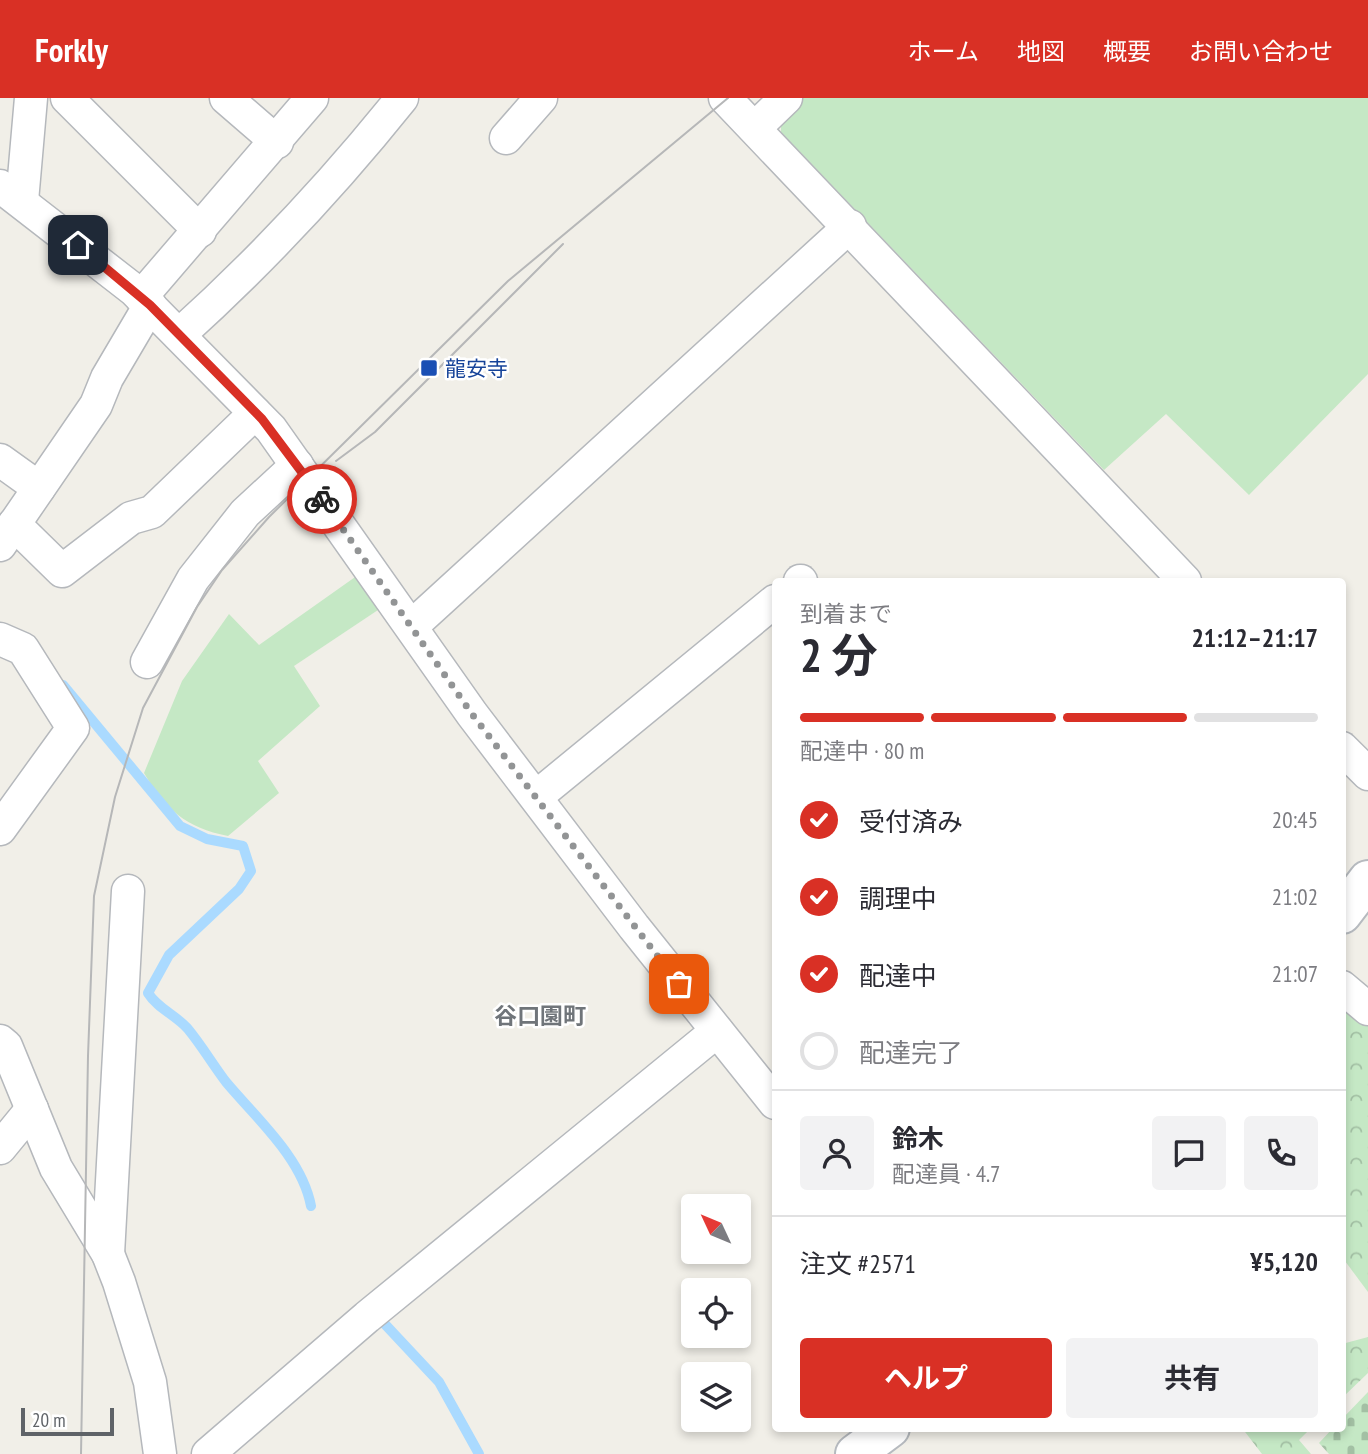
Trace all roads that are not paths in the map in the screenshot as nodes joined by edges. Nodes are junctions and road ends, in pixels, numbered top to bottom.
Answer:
1 (66, 98) edge
2 (226, 98) edge
3 (312, 98) edge
4 (402, 98) edge
5 (541, 98) edge
6 (726, 98) edge
7 (786, 98) edge
8 (30, 99) edge
9 (756, 127) junction
10 (506, 138) dead end
11 (277, 142) junction
12 (11, 193) edge
13 (850, 226) junction
14 (200, 231) junction
15 (146, 301) junction
16 (179, 335) junction
17 (255, 412) junction
18 (0, 460) edge
19 (297, 465) junction
20 (39, 488) junction
21 (7, 534) edge
22 (1182, 578) edge
23 (772, 603) edge
24 (412, 626) junction
25 (0, 639) edge
26 (147, 662) dead end
27 (1346, 752) edge
28 (1368, 774) edge
29 (536, 797) junction
30 (0, 829) edge
31 (1368, 880) edge
32 (128, 891) dead end
33 (1346, 909) edge
34 (1346, 990) edge
35 (1368, 1009) edge
36 (718, 1031) junction
37 (0, 1041) edge
38 (772, 1099) edge
39 (32, 1109) junction
40 (0, 1148) edge
41 (108, 1254) junction
42 (885, 1432) edge
43 (160, 1454) edge
44 (208, 1454) edge
45 (855, 1454) edge

1 - 14 street
2 - 11 street
3 - 11 street
4 - 16 street
5 - 10 street
6 - 9 street
7 - 9 street
8 - 12 street
9 - 13 street
11 - 14 street
12 - 15 street
13 - 22 street
13 - 24 street
14 - 15 street
15 - 16 street
15 - 20 street
16 - 17 street
17 - 19 street
17 - 21 street
18 - 20 street
19 - 24 street
19 - 26 street
20 - 21 street
23 - 29 street
24 - 29 street
25 - 30 street
27 - 28 street
29 - 36 street
31 - 33 main road
32 - 41 street
34 - 35 street
36 - 38 street
36 - 44 street
37 - 39 street
39 - 40 street
39 - 41 street
41 - 43 street
42 - 45 main road

